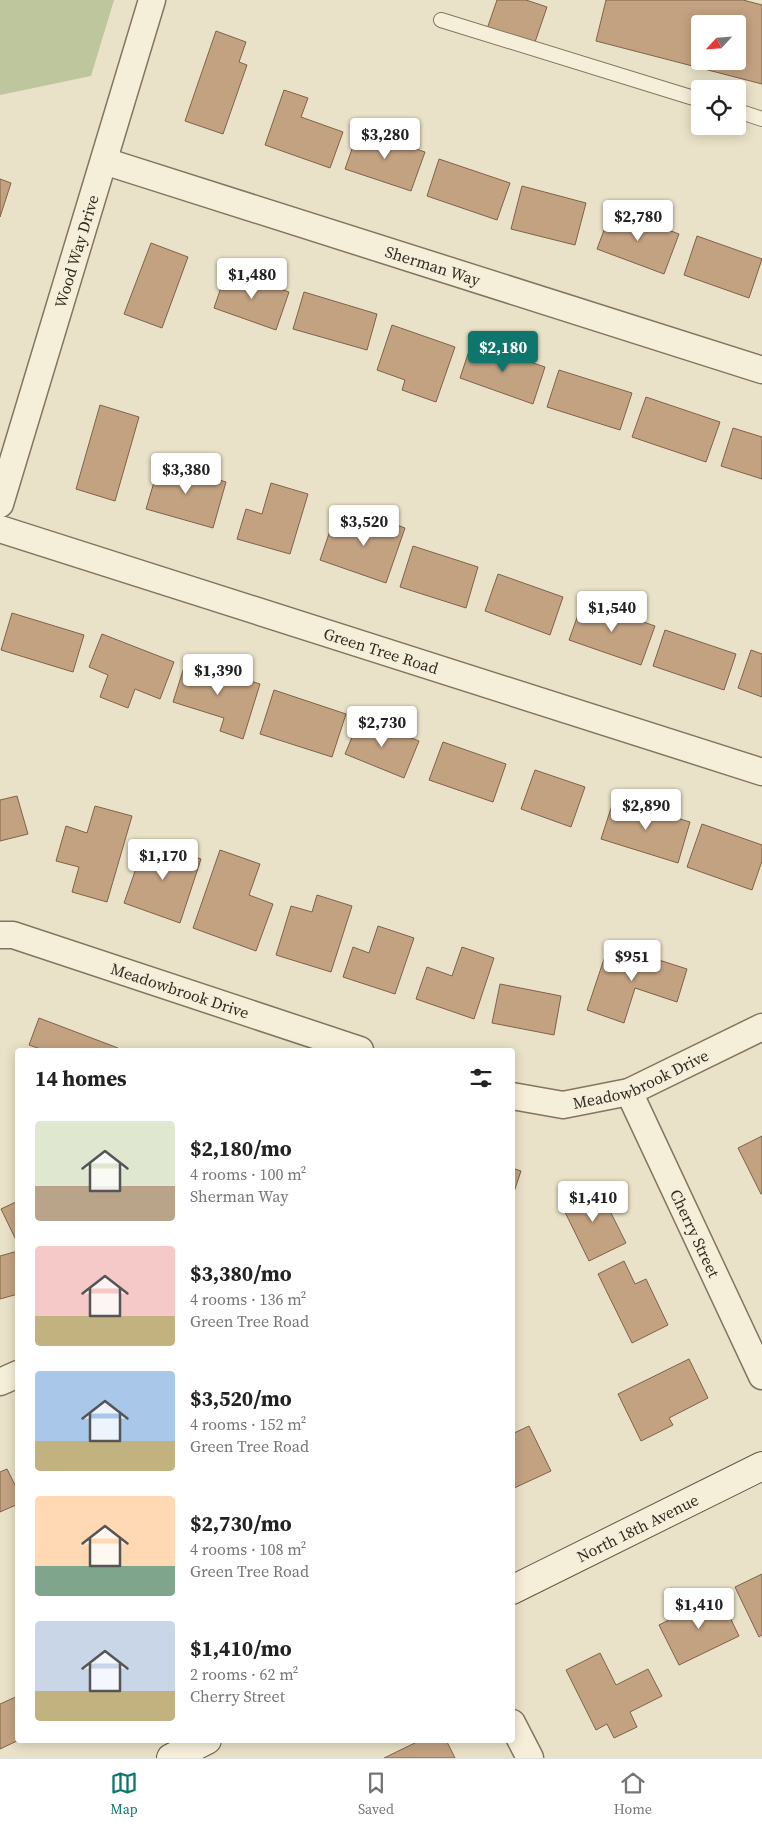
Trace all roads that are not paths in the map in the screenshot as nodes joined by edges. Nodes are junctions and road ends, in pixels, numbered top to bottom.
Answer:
1 (152, 0) edge
2 (441, 20) dead end
3 (691, 97) edge
4 (746, 114) edge
5 (762, 119) edge
6 (104, 161) junction
7 (762, 370) edge
8 (0, 504) edge
9 (0, 529) edge
10 (762, 772) edge
11 (0, 935) edge
12 (762, 1026) edge
13 (354, 1048) edge
14 (629, 1092) junction
15 (515, 1096) edge
16 (15, 1375) edge
17 (762, 1376) edge
18 (0, 1382) edge
19 (762, 1466) edge
20 (515, 1589) edge
21 (515, 1729) edge
22 (201, 1743) edge
23 (170, 1758) edge
24 (530, 1758) edge

1 - 6 street, Wood Way Drive
2 - 3 lane
4 - 5 lane
6 - 7 street, Sherman Way
6 - 8 street, Wood Way Drive
9 - 10 street, Green Tree Road
11 - 13 street, Meadowbrook Drive
12 - 14 street, Meadowbrook Drive
14 - 15 street, Meadowbrook Drive
14 - 17 street, Cherry Street
16 - 18 street
19 - 20 street, North 18th Avenue
21 - 24 street
22 - 23 street

